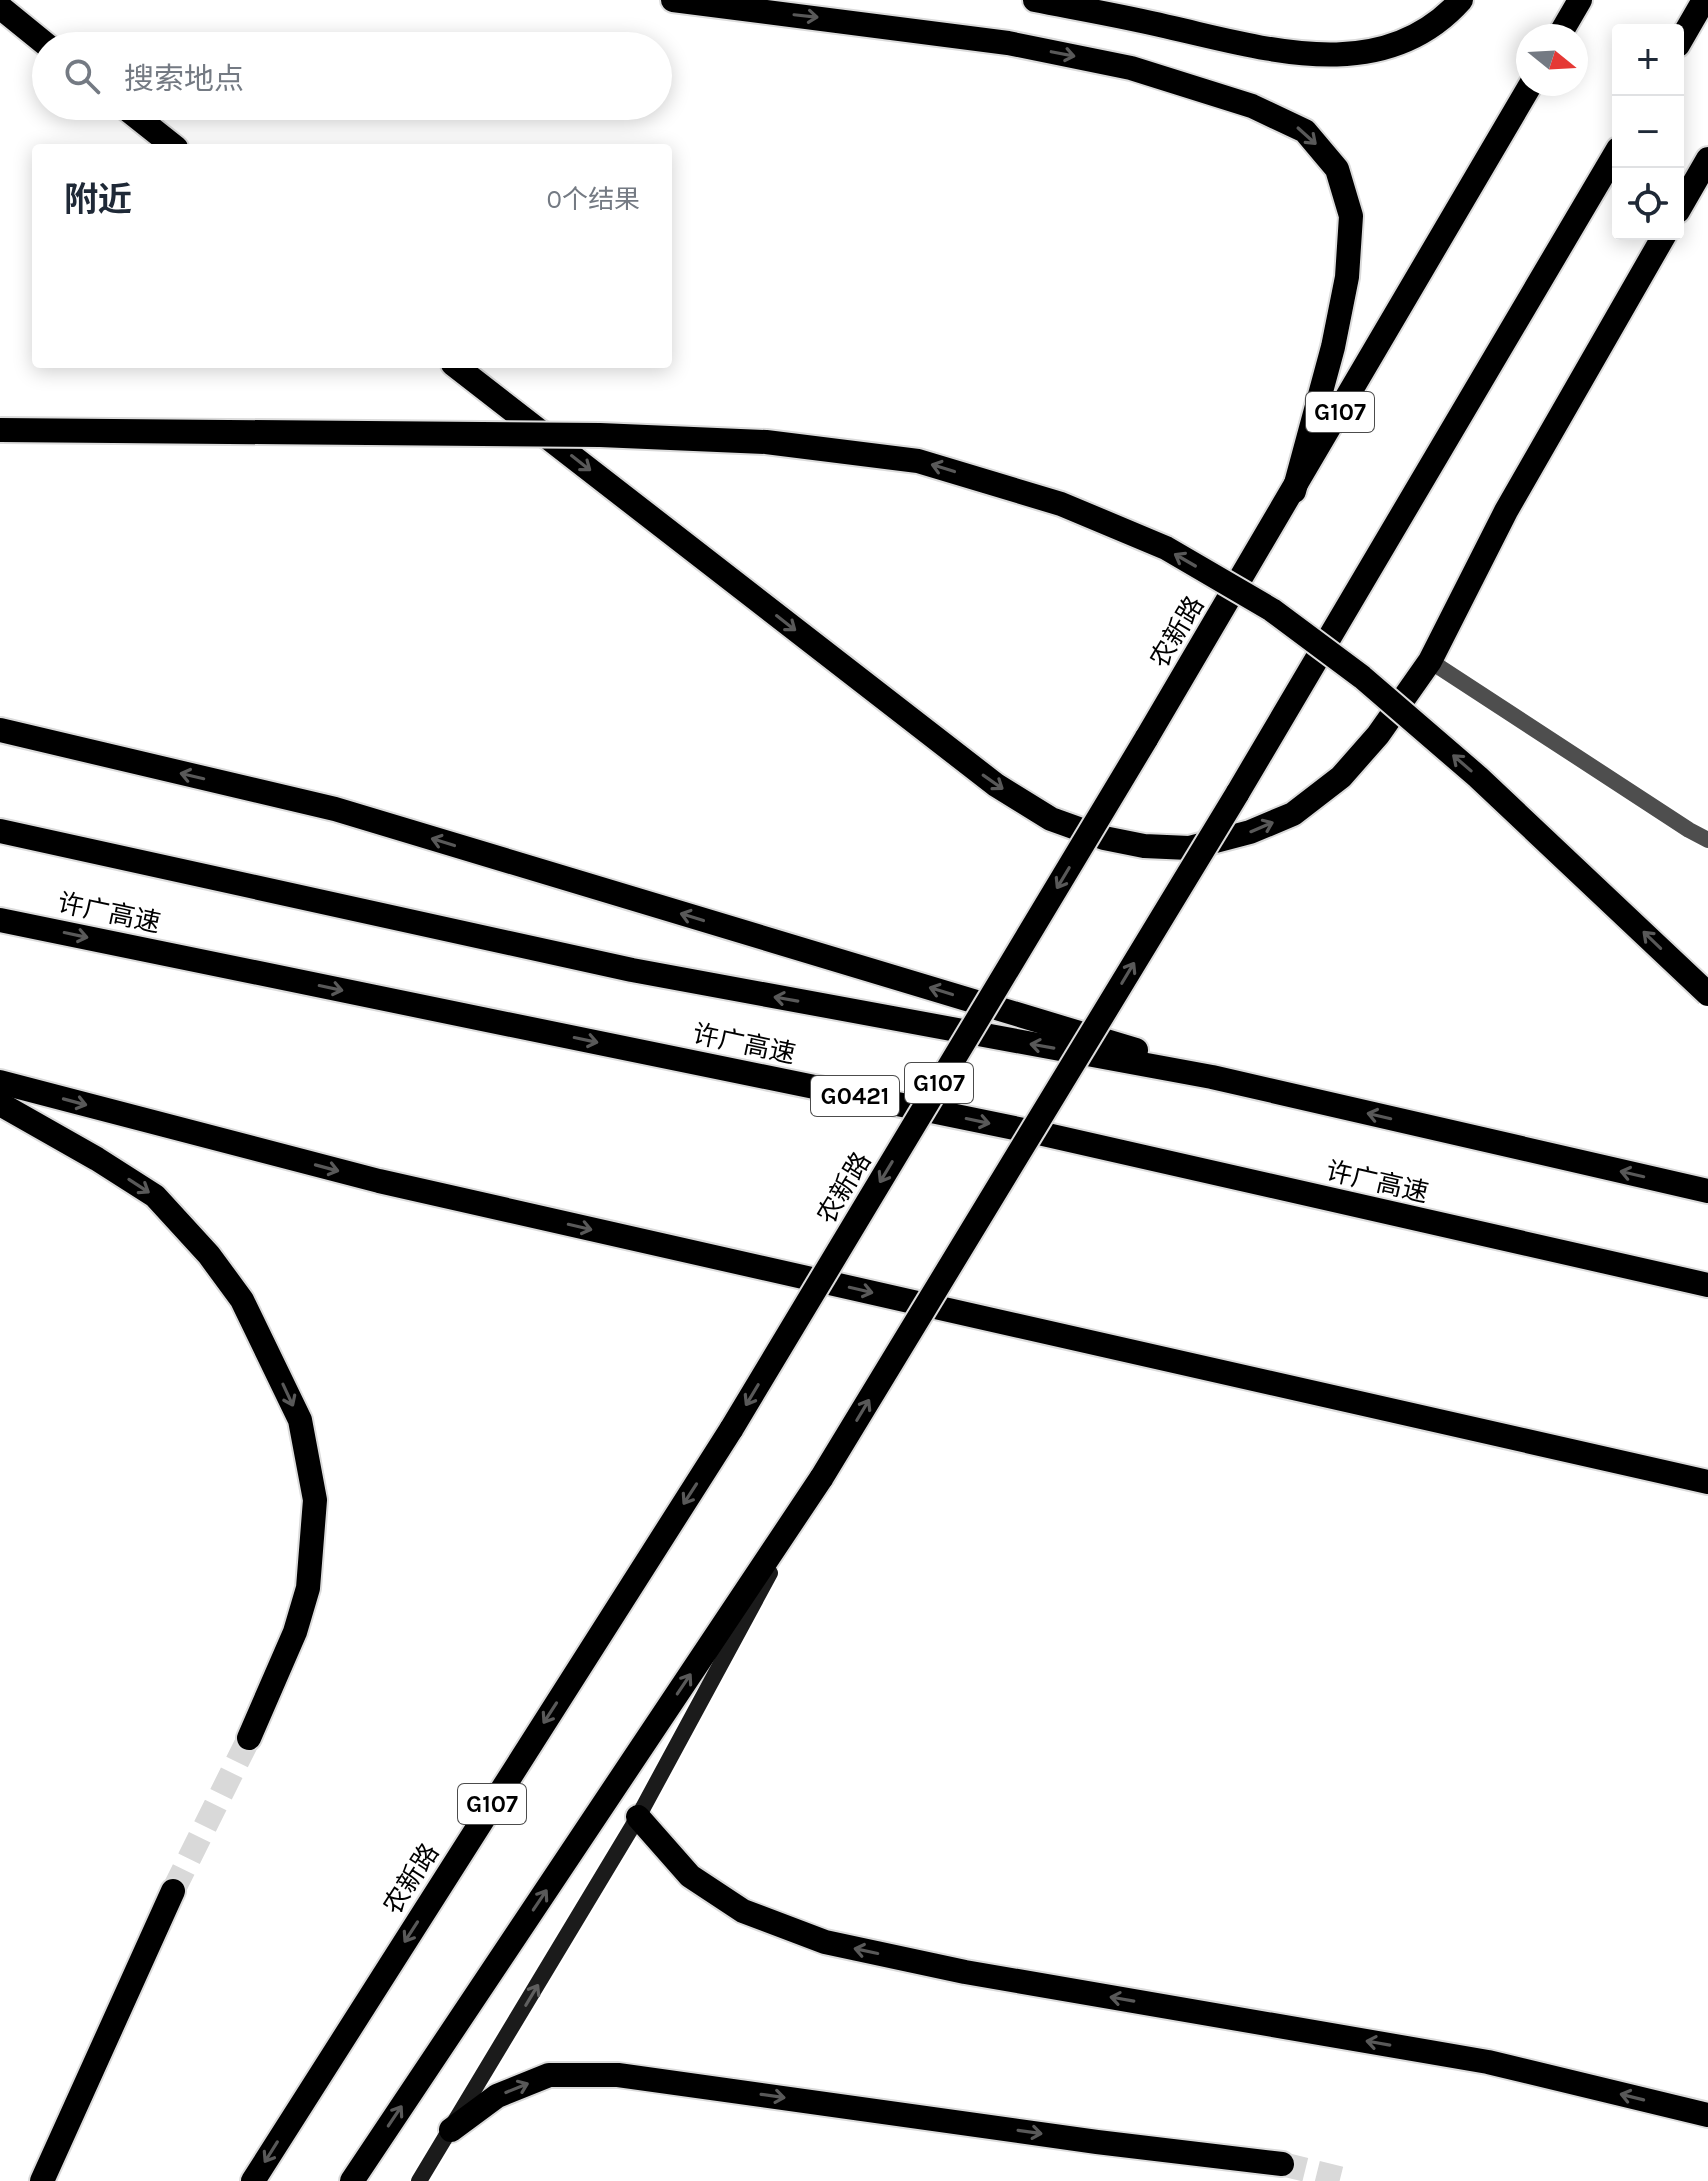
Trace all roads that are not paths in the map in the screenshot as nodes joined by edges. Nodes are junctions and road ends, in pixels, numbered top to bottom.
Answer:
1 (673, 0) edge
2 (1035, 0) edge
3 (1461, 0) edge
4 (1580, 0) edge
5 (1704, 0) edge
6 (0, 7) edge
7 (1566, 24) edge
8 (32, 33) edge
9 (1684, 35) edge
10 (1524, 96) edge
11 (141, 120) edge
12 (171, 144) edge
13 (1612, 159) edge
14 (1708, 159) edge
15 (1684, 201) edge
16 (1662, 240) edge
17 (458, 368) edge
18 (0, 430) edge
19 (1294, 491) junction
20 (1430, 661) junction
21 (0, 730) edge
22 (0, 831) edge
23 (1708, 840) edge
24 (0, 920) edge
25 (1708, 994) edge
26 (0, 1082) edge
27 (1284, 1094) junction
28 (0, 1104) edge
29 (1708, 1191) edge
30 (1708, 1285) edge
31 (822, 1477) junction
32 (1708, 1482) edge
33 (249, 1738) tunnel mouth
34 (638, 1817) junction
35 (173, 1891) tunnel mouth
36 (1708, 2115) edge
37 (451, 2130) junction
38 (1282, 2164) tunnel mouth
39 (42, 2181) edge
40 (253, 2181) edge
41 (352, 2181) edge
42 (419, 2181) edge

1 -> 19 highway
2 - 3 highway
4 - 7 highway
5 - 9 highway
6 - 8 highway
10 - 19 highway, 农新路 / G107
11 - 12 highway
31 -> 13 highway, bridge
14 - 15 highway
16 - 20 highway
17 -> 20 highway
25 -> 18 highway, bridge
19 -> 40 highway, 农新路 / G107, bridge
20 - 23 street
27 -> 21 highway
27 -> 22 highway, 许广高速
24 -> 30 highway, 许广高速 / G0421
26 -> 32 highway
29 -> 27 highway, 许广高速
28 -> 33 highway
31 - 34 street
41 -> 31 highway
36 -> 34 highway
37 -> 34 street
35 - 39 highway
37 -> 38 highway
37 - 42 street

